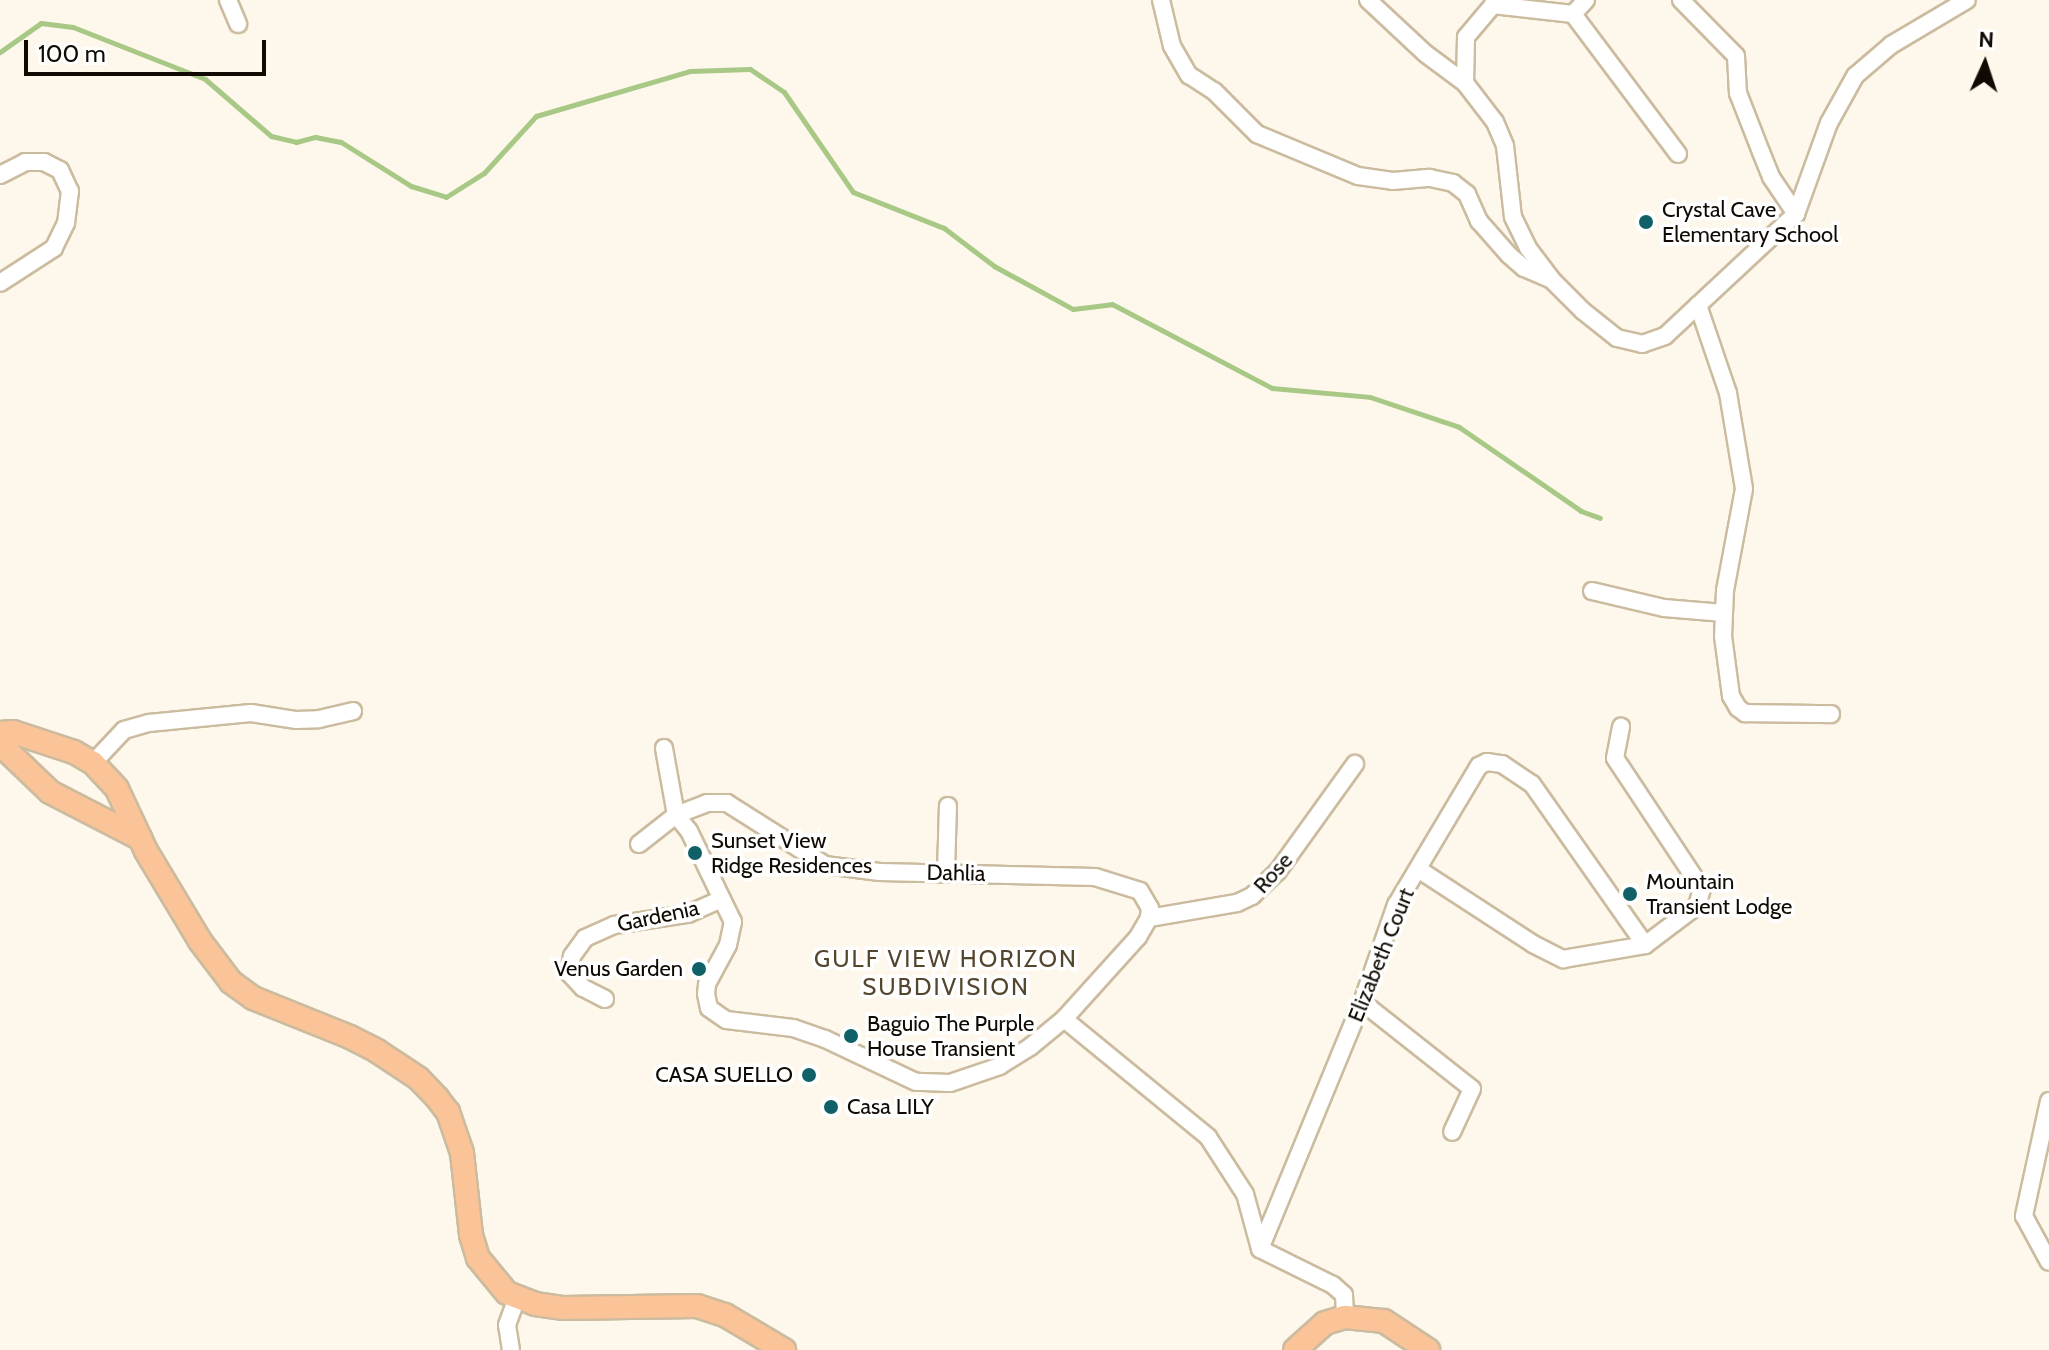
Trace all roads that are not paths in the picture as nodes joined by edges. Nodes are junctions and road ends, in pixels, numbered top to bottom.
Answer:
1 (1161, 0) edge
2 (1368, 0) edge
3 (1586, 0) edge
4 (1681, 0) edge
5 (1967, 0) edge
6 (234, 2) edge
7 (1573, 14) junction
8 (238, 24) dead end
9 (1465, 83) junction
10 (1678, 154) dead end
11 (0, 175) edge
12 (1796, 214) junction
13 (1551, 279) junction
14 (0, 283) edge
15 (1698, 305) junction
16 (1592, 591) dead end
17 (1724, 613) junction
18 (353, 711) dead end
19 (1831, 714) dead end
20 (1621, 727) dead end
21 (0, 733) edge
22 (0, 744) edge
23 (664, 748) dead end
24 (93, 763) junction
25 (1355, 764) dead end
26 (948, 806) dead end
27 (676, 815) junction
28 (141, 839) junction
29 (639, 844) dead end
30 (1418, 869) junction
31 (946, 872) junction
32 (722, 899) junction
33 (1149, 918) junction
34 (1645, 945) junction
35 (605, 999) dead end
36 (1362, 1002) junction
37 (1064, 1019) junction
38 (2049, 1101) edge
39 (1452, 1132) dead end
40 (2045, 1144) edge
41 (1260, 1249) junction
42 (2049, 1262) edge
43 (517, 1298) junction
44 (1345, 1317) junction
45 (511, 1350) edge
46 (784, 1350) edge
47 (1295, 1350) edge
48 (1428, 1350) edge

1 - 13 street
2 - 9 street
3 - 7 street
4 - 12 street
5 - 12 street
6 - 8 street
7 - 9 street
7 - 10 street
9 - 13 street
11 - 14 street
12 - 15 street
13 - 15 street
15 - 17 street
16 - 17 street
17 - 19 street
18 - 24 street
20 - 34 street
21 - 24 main road
22 - 28 main road
23 - 27 street
24 - 28 main road
25 - 33 street, Rose
26 - 31 street
27 - 29 street, Dahlia
27 - 31 street, Dahlia
27 - 32 street
28 - 43 main road
30 - 34 street, Elizabeth Court
30 - 34 street
30 - 36 street, Elizabeth Court
31 - 33 street, Dahlia
32 - 35 street, Gardenia
32 - 37 street
33 - 37 street
36 - 39 street
36 - 41 street, Elizabeth Court
37 - 41 street
38 - 40 street
40 - 42 street
41 - 44 street
43 - 45 street
43 - 46 main road
44 - 47 main road
44 - 48 main road

